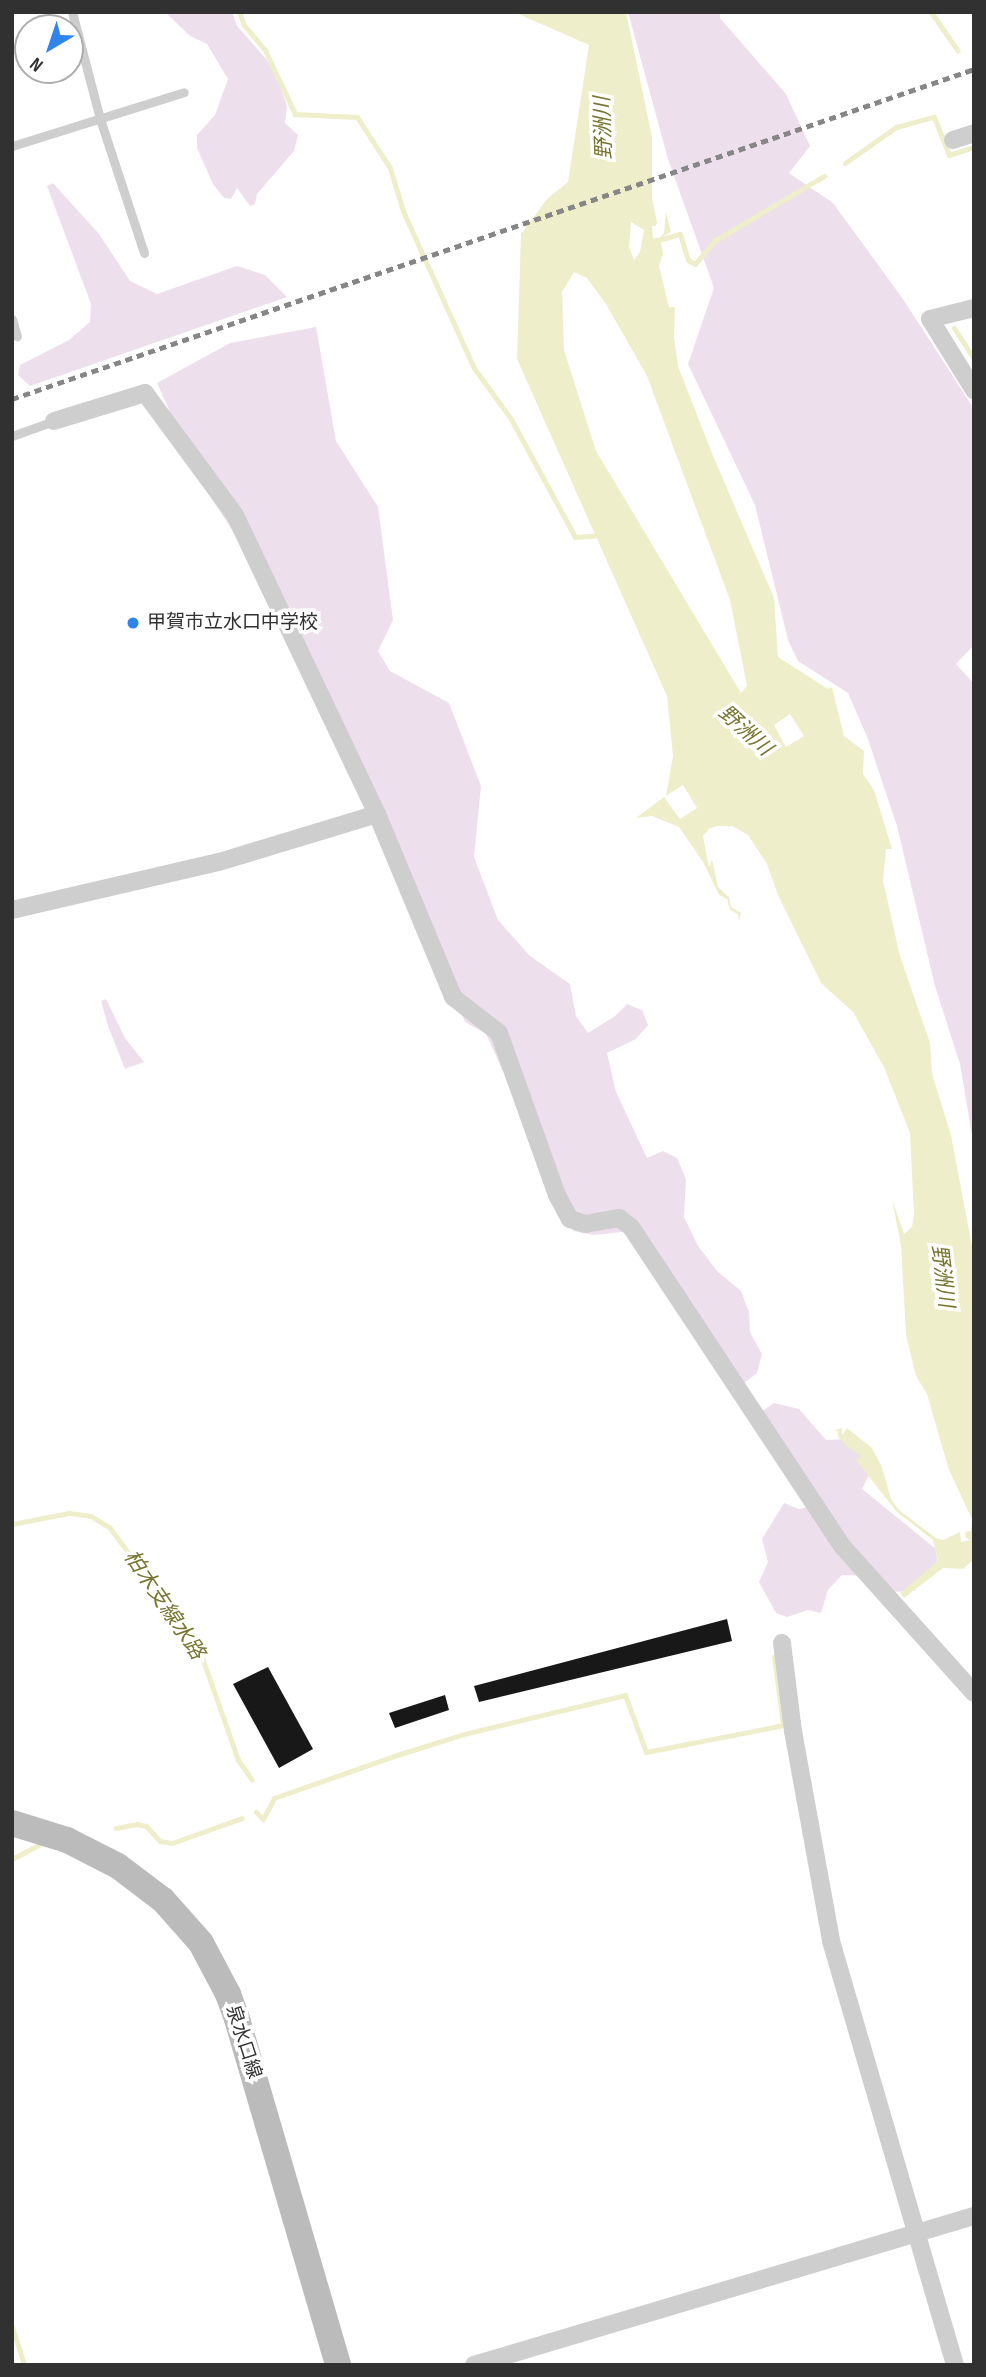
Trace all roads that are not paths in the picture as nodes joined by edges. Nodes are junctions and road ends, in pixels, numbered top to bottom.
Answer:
1 (72, 12) edge
2 (184, 92) dead end
3 (100, 119) junction
4 (974, 133) edge
5 (953, 140) dead end
6 (12, 146) edge
7 (144, 253) dead end
8 (974, 308) edge
9 (12, 319) edge
10 (17, 336) dead end
11 (974, 390) edge
12 (54, 421) joint
13 (12, 436) edge
14 (377, 814) junction
15 (12, 910) edge
16 (782, 1643) dead end
17 (974, 1693) edge
18 (12, 1823) edge
19 (974, 2216) edge
20 (918, 2234) junction
21 (338, 2365) edge
22 (474, 2365) edge
23 (956, 2365) edge

1 - 3 lane
2 - 3 lane
3 - 6 lane
3 - 7 lane
4 - 5 street
8 - 11 street
9 - 10 lane
12 - 13 lane
12 - 14 street
14 - 15 street
14 - 17 street
16 - 20 street
18 - 21 main road, 泉水口線
19 - 20 street
20 - 22 street
20 - 23 street

